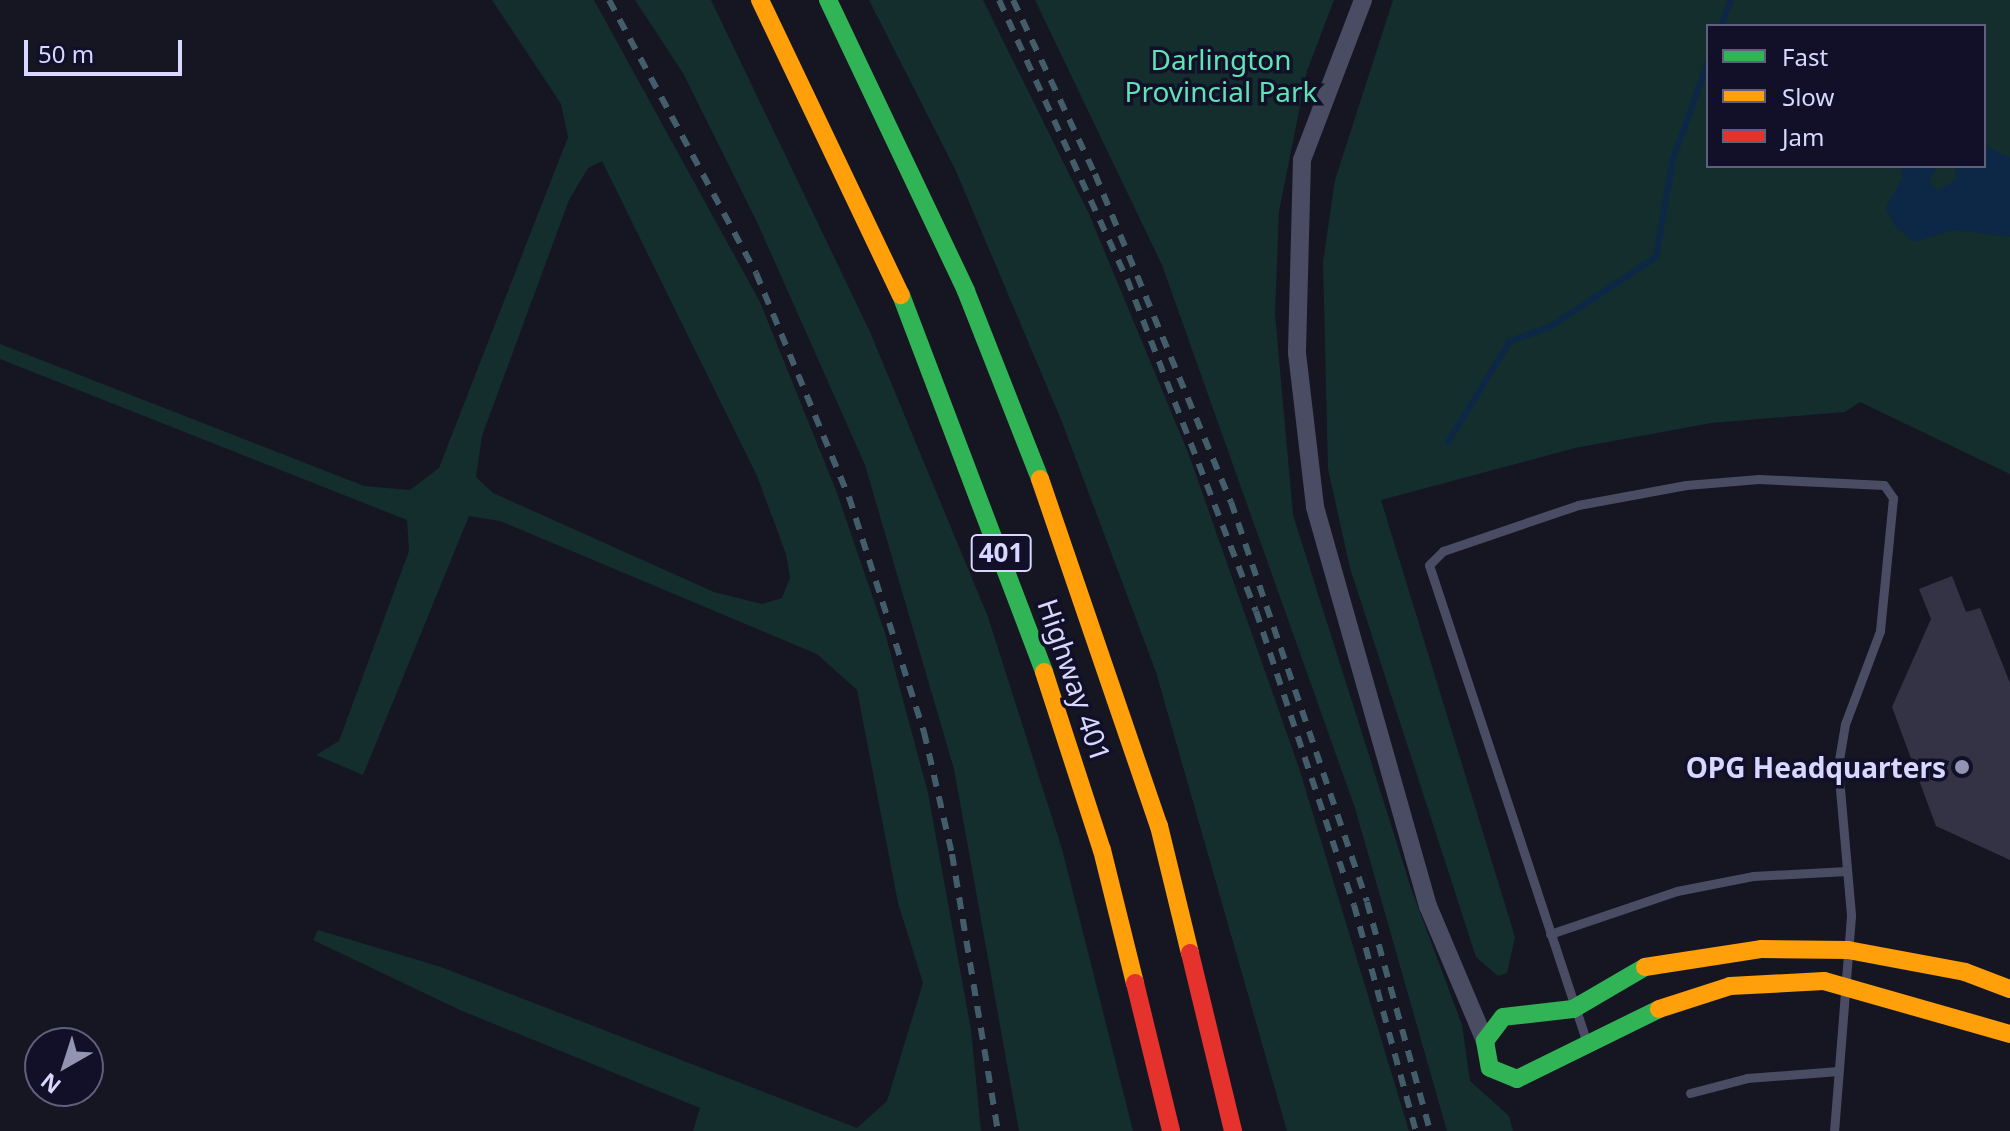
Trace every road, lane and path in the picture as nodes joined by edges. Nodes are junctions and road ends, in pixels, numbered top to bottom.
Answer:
1 (760, 0) edge
2 (828, 0) edge
3 (1363, 0) edge
4 (1847, 871) junction
5 (1550, 934) junction
6 (1848, 950) junction
7 (1846, 986) junction
8 (2010, 989) edge
9 (1573, 1009) junction
10 (2010, 1034) edge
11 (1485, 1041) junction
12 (1587, 1043) junction
13 (1839, 1071) junction
14 (1690, 1093) dead end
15 (1171, 1131) edge
16 (1233, 1131) edge
17 (1834, 1131) edge

1 - 15 main road, Highway 401 / 401
2 - 16 main road, Highway 401 / 401
3 - 11 street
4 - 5 lane
4 - 5 lane
4 - 6 lane
5 - 9 lane
6 - 7 lane
6 - 8 main road
6 - 9 main road
7 - 10 main road
7 - 12 main road
7 - 13 lane
9 - 11 main road
9 - 12 lane
11 - 12 main road
13 - 14 lane
13 - 17 lane

